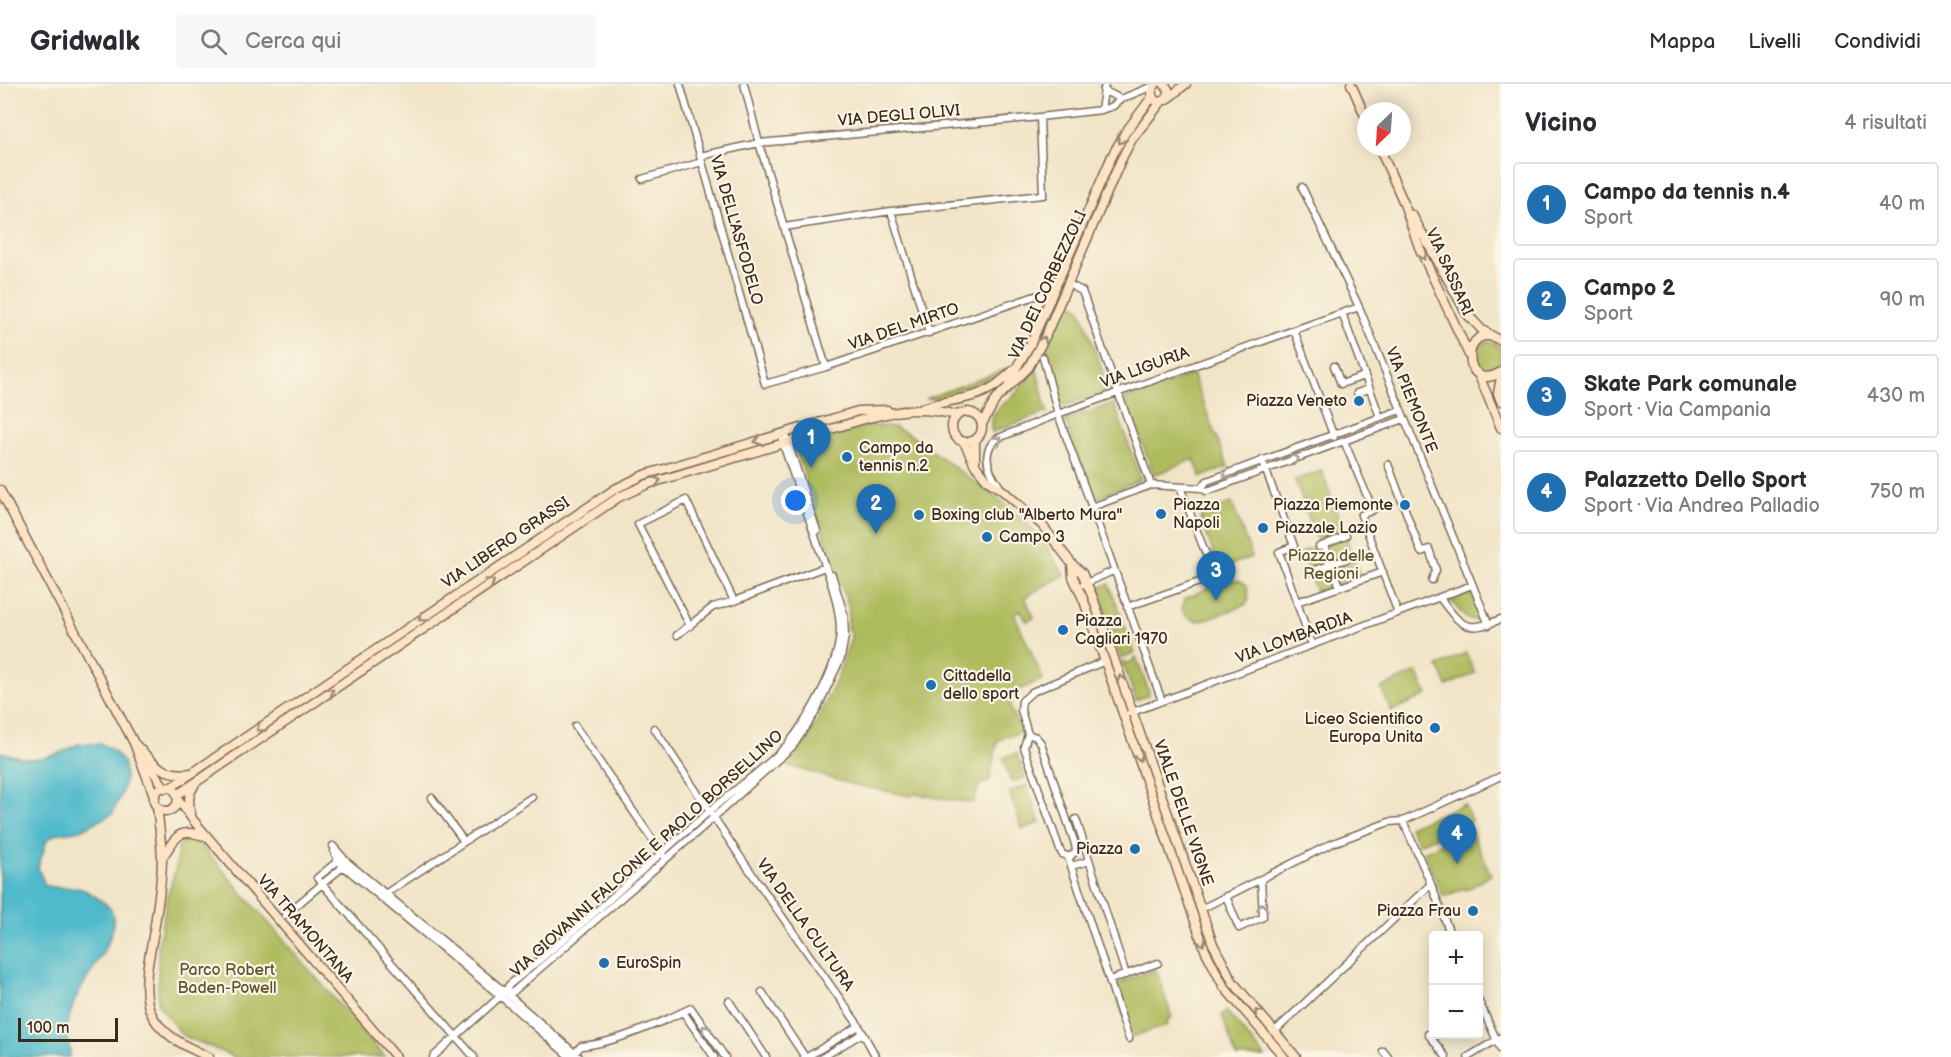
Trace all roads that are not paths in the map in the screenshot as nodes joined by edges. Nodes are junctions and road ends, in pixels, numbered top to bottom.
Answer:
1 (680, 84) edge
2 (744, 84) edge
3 (1164, 84) edge
4 (1186, 84) edge
5 (1351, 84) edge
6 (1104, 87) edge
7 (1153, 90) edge
8 (1121, 99) junction
9 (1165, 99) junction
10 (1359, 102) edge
11 (1101, 110) junction
12 (1040, 117) junction
13 (759, 143) junction
14 (1383, 156) edge
15 (701, 159) junction
16 (642, 179) dead end
17 (1302, 187) dead end
18 (1103, 190) junction
19 (1403, 201) junction
20 (891, 211) junction
21 (784, 227) junction
22 (1068, 284) junction
23 (1051, 300) junction
24 (1359, 307) junction
25 (1342, 313) junction
26 (1294, 330) junction
27 (929, 333) junction
28 (1498, 339) edge
29 (1469, 355) junction
30 (1043, 357) dead end
31 (1334, 366) dead end
32 (826, 367) junction
33 (1015, 370) junction
34 (1501, 372) edge
35 (1478, 373) junction
36 (1364, 376) junction
37 (1501, 377) edge
38 (765, 384) joint
39 (1009, 386) junction
40 (1369, 389) junction
41 (1119, 392) junction
42 (1358, 393) dead end
43 (996, 399) junction
44 (1501, 401) edge
45 (922, 408) junction
46 (1400, 410) junction
47 (940, 411) junction
48 (973, 413) junction
49 (1058, 414) junction
50 (957, 415) junction
51 (1380, 417) junction
52 (1404, 419) junction
53 (952, 424) junction
54 (982, 424) junction
55 (1501, 428) edge
56 (1333, 435) junction
57 (784, 438) junction
58 (975, 440) junction
59 (1344, 441) junction
60 (964, 442) junction
61 (1336, 443) junction
62 (1262, 460) junction
63 (1388, 464) dead end
64 (975, 465) junction
65 (1265, 470) junction
66 (1151, 485) junction
67 (1180, 487) junction
68 (1201, 488) junction
69 (0, 490) edge
70 (1002, 490) junction
71 (1092, 507) junction
72 (1346, 536) dead end
73 (817, 538) junction
74 (1353, 556) dead end
75 (1331, 565) junction
76 (825, 567) junction
77 (1113, 571) junction
78 (1308, 572) dead end
79 (1383, 572) junction
80 (1432, 580) dead end
81 (1082, 584) junction
82 (1472, 585) junction
83 (1340, 587) junction
84 (836, 597) junction
85 (1440, 598) junction
86 (734, 601) junction
87 (1297, 602) junction
88 (1127, 607) junction
89 (1398, 613) junction
90 (1501, 619) edge
91 (1489, 625) junction
92 (690, 626) junction
93 (676, 635) dead end
94 (1312, 645) junction
95 (1105, 662) junction
96 (1162, 701) junction
97 (1128, 713) junction
98 (811, 714) junction
99 (576, 726) dead end
100 (654, 728) dead end
101 (1028, 734) junction
102 (134, 743) junction
103 (194, 773) junction
104 (1501, 777) edge
105 (197, 782) junction
106 (173, 793) junction
107 (532, 796) dead end
108 (432, 798) dead end
109 (156, 802) junction
110 (171, 810) junction
111 (710, 810) junction
112 (714, 817) junction
113 (1076, 819) dead end
114 (193, 820) junction
115 (1403, 821) junction
116 (160, 830) junction
117 (207, 837) junction
118 (463, 840) junction
119 (664, 856) junction
120 (1068, 857) junction
121 (162, 859) junction
122 (1089, 861) junction
123 (1071, 866) junction
124 (1261, 879) junction
125 (320, 881) junction
126 (1431, 884) junction
127 (382, 895) junction
128 (1226, 896) junction
129 (1201, 909) junction
130 (285, 915) dead end
131 (1449, 931) edge
132 (1158, 963) dead end
133 (1126, 975) junction
134 (1110, 980) junction
135 (762, 992) dead end
136 (503, 994) junction
137 (729, 1001) dead end
138 (1483, 1007) edge
139 (683, 1012) junction
140 (861, 1030) junction
141 (1274, 1032) junction
142 (1428, 1034) dead end
143 (456, 1036) junction
144 (1498, 1038) edge
145 (1129, 1039) dead end
146 (1501, 1050) edge
147 (574, 1056) edge
148 (209, 1057) edge
149 (396, 1057) edge
150 (433, 1057) edge
151 (474, 1057) edge
152 (714, 1057) edge
153 (725, 1057) edge
154 (766, 1057) edge
155 (806, 1057) edge
156 (823, 1057) edge
157 (876, 1057) edge
158 (1284, 1057) edge
159 (1296, 1057) edge
160 (1446, 1057) edge
161 (1468, 1057) edge

1 - 15 street, VIA DELL'ASFODELO
2 - 13 street
3 - 9 main road
4 - 9 main road
5 - 10 main road
6 - 8 street
6 - 11 street
7 - 8 street
7 - 9 main road
7 -> 18 main road
8 - 11 street
9 - 18 main road
11 - 12 street, VIA DEGLI OLIVI
12 - 13 street, VIA DEGLI OLIVI
12 - 20 street
13 - 15 street, VIA DEGLI OLIVI
13 - 21 street
14 - 19 main road, VIA SASSARI
15 - 16 street, VIA DEGLI OLIVI
15 - 38 street, VIA DELL'ASFODELO
17 - 24 street, VIA PIEMONTE
18 - 22 main road, VIA DEI CORBEZZOLI
18 - 23 main road, VIA DEI CORBEZZOLI
19 - 28 main road, VIA SASSARI
19 -> 29 main road, VIA SASSARI
20 - 21 street
20 - 27 street
21 - 32 street
39 -> 22 main road, VIA DEI CORBEZZOLI
22 - 41 street
23 - 27 street, VIA DEL MIRTO
23 - 33 main road, VIA DEI CORBEZZOLI
24 - 25 street, VIA LIGURIA
24 - 46 street, VIA PIEMONTE
25 - 26 street, VIA LIGURIA
25 - 36 street
26 - 41 street, VIA LIGURIA
26 - 56 street
27 - 32 street, VIA DEL MIRTO
28 - 29 main road
29 - 35 main road, VIA SASSARI
30 - 49 street
31 - 36 street
32 - 38 street, VIA DEL MIRTO
33 - 39 main road, VIA DEI CORBEZZOLI
33 - 45 main road
34 - 35 main road
35 - 55 main road
36 - 40 street
37 - 44 main road
39 - 43 main road, VIA DEI CORBEZZOLI
40 - 42 street
40 - 51 street
41 - 49 street, VIA LIGURIA
41 - 66 street
43 - 48 main road, VIA DEI CORBEZZOLI
43 - 54 main road, VIA DEI CORBEZZOLI
45 - 47 main road
45 - 57 main road, VIA LIBERO GRASSI
46 - 51 street
46 - 52 street, VIA PIEMONTE
47 - 50 main road
47 - 53 main road
48 - 50 main road
48 - 54 main road
70 -> 49 street, VIA LIGURIA
49 - 71 street
50 - 53 main road
51 - 56 street
52 - 59 street
52 - 82 street, VIA PIEMONTE
53 - 60 main road
54 - 58 main road
56 - 61 street
56 - 62 street
57 - 73 street, VIA GIOVANNI FALCONE E PAOLO BORSELLINO
57 -> 103 main road, VIA LIBERO GRASSI
105 -> 57 main road, VIA LIBERO GRASSI
58 - 60 main road
58 - 64 main road
59 - 61 street
59 - 79 street
60 - 64 main road, VIALE DELLE VIGNE
65 -> 61 street
62 - 65 street
62 -> 68 street
63 - 80 street
64 - 70 main road, VIALE DELLE VIGNE
65 - 68 street
65 - 87 street
66 - 67 street
66 - 71 street
67 - 68 street
67 - 88 street
69 - 102 main road
70 - 81 main road, VIALE DELLE VIGNE
71 - 77 street
72 - 75 street
73 - 76 street, VIA GIOVANNI FALCONE E PAOLO BORSELLINO
73 - 84 street, VIA GIOVANNI FALCONE E PAOLO BORSELLINO
74 - 75 street
75 - 78 street
75 - 83 street
76 - 84 street, VIA GIOVANNI FALCONE E PAOLO BORSELLINO
76 - 86 street
77 - 81 street
77 - 88 street
79 - 83 street
79 - 89 street
81 - 95 main road, VIALE DELLE VIGNE
97 -> 81 main road, VIALE DELLE VIGNE
82 - 85 street, VIA LOMBARDIA
82 - 91 street, VIA PIEMONTE
83 - 87 street
84 - 98 street, VIA GIOVANNI FALCONE E PAOLO BORSELLINO
85 - 89 street, VIA LOMBARDIA
85 - 91 street
86 - 92 street
86 - 92 street
87 - 94 street
88 - 96 street
89 - 94 street, VIA LOMBARDIA
90 - 91 street
92 - 93 street
94 - 96 street, VIA LOMBARDIA
95 - 97 main road, VIALE DELLE VIGNE
95 - 101 street
96 - 97 street, VIA LOMBARDIA
97 - 129 main road, VIALE DELLE VIGNE
97 -> 158 main road, VIALE DELLE VIGNE
98 - 111 street, VIA GIOVANNI FALCONE E PAOLO BORSELLINO
98 - 112 street, VIA GIOVANNI FALCONE E PAOLO BORSELLINO
99 - 119 street
100 - 111 street, VIA DELLA CULTURA
101 - 120 street
101 - 120 street
102 - 103 main road
102 - 106 main road, VIA TRAMONTANA
102 - 109 main road
103 - 106 main road, VIA LIBERO GRASSI
104 - 115 street
105 - 106 main road, VIA LIBERO GRASSI
105 - 114 main road
106 - 109 main road
106 - 110 main road
106 - 114 main road, VIA TRAMONTANA
107 - 118 street
108 - 118 street
109 - 110 main road, VIA TRAMONTANA
109 - 116 main road
110 - 114 main road, VIA TRAMONTANA
110 - 116 main road
111 - 112 street, VIA DELLA CULTURA
111 - 119 street, VIA GIOVANNI FALCONE E PAOLO BORSELLINO
112 - 119 street, VIA GIOVANNI FALCONE E PAOLO BORSELLINO
112 - 140 street, VIA DELLA CULTURA
113 - 122 street
114 - 117 main road, VIA TRAMONTANA
115 - 124 street
115 - 126 street
116 - 121 main road
117 - 121 main road
117 - 149 main road, VIA TRAMONTANA
118 - 127 street
119 - 136 street, VIA GIOVANNI FALCONE E PAOLO BORSELLINO
120 - 123 street
121 - 148 main road
122 - 123 street
122 - 133 street
123 - 134 street
124 - 128 street
128 -> 124 street
125 - 127 street
125 - 130 street
125 - 143 street
126 - 131 street
126 - 141 street
127 - 136 street
128 - 129 street
141 -> 129 main road, VIALE DELLE VIGNE
132 - 133 street
133 - 134 street
134 - 145 street
135 - 155 street
136 - 143 street, VIA GIOVANNI FALCONE E PAOLO BORSELLINO
136 - 147 street
137 - 154 street
138 - 144 street
139 - 147 street
139 - 152 street
153 -> 139 street
140 - 155 street
140 - 156 street
140 - 157 street, VIA DELLA CULTURA
141 - 159 main road, VIALE DELLE VIGNE
142 - 160 street
143 - 150 street, VIA GIOVANNI FALCONE E PAOLO BORSELLINO
143 - 151 street
144 - 146 street
144 - 161 street

